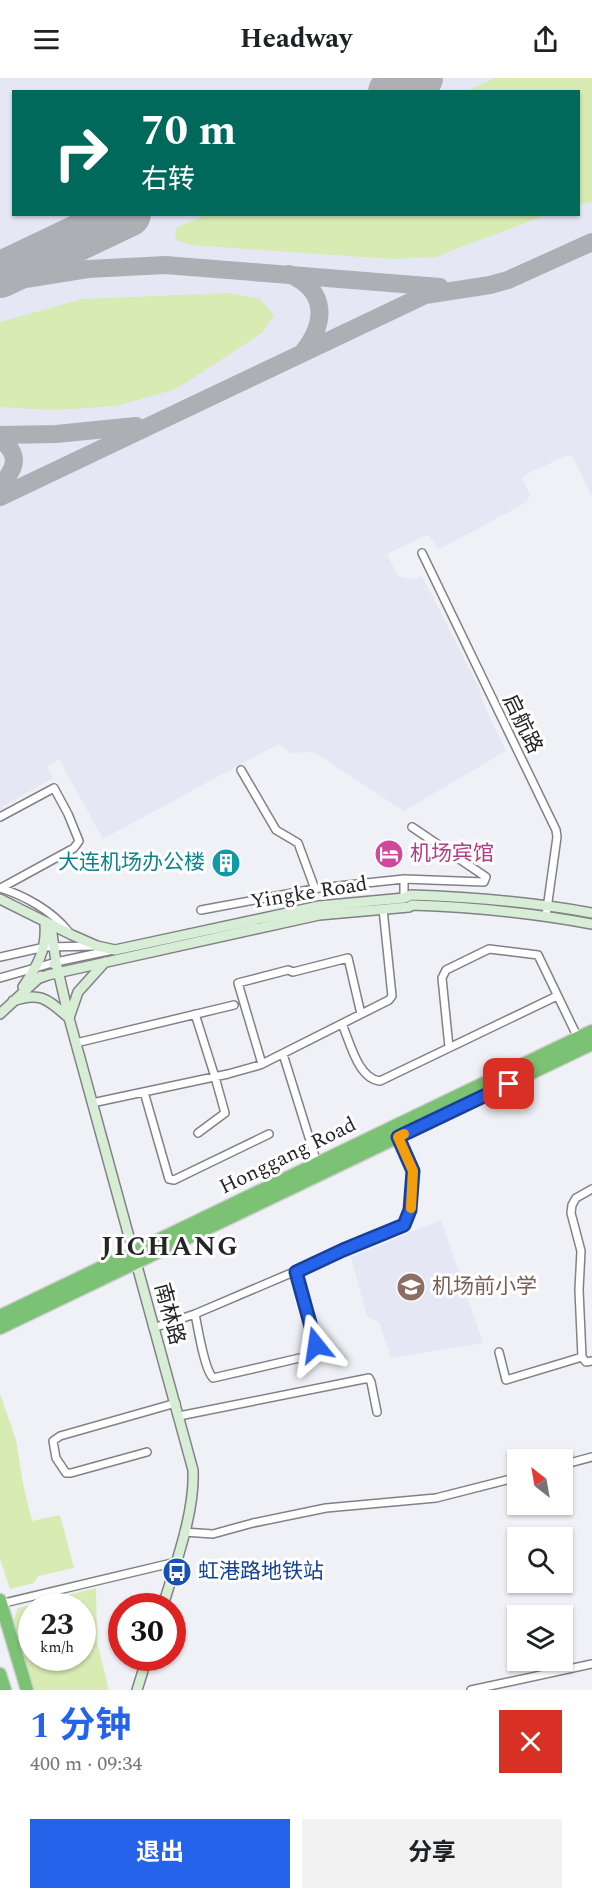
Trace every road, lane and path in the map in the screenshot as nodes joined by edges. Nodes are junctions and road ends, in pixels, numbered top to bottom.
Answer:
1 (422, 553) dead end
2 (241, 770) dead end
3 (0, 817) edge
4 (412, 828) dead end
5 (404, 879) junction
6 (0, 888) edge
7 (315, 889) junction
8 (404, 898) junction
9 (0, 899) edge
10 (547, 906) junction
11 (383, 909) junction
12 (201, 910) dead end
13 (592, 913) edge
14 (546, 916) junction
15 (592, 924) edge
16 (48, 925) junction
17 (72, 935) junction
18 (97, 946) junction
19 (49, 947) junction
20 (115, 950) junction
21 (0, 957) edge
22 (56, 962) junction
23 (105, 962) junction
24 (35, 969) junction
25 (58, 972) junction
26 (0, 978) edge
27 (37, 979) junction
28 (557, 996) junction
29 (13, 1001) junction
30 (234, 1005) dead end
31 (0, 1014) edge
32 (195, 1014) junction
33 (361, 1014) junction
34 (69, 1018) junction
35 (342, 1024) junction
36 (592, 1031) edge
37 (578, 1038) junction
38 (76, 1043) junction
39 (592, 1044) edge
40 (449, 1047) junction
41 (283, 1054) junction
42 (262, 1064) junction
43 (215, 1077) junction
44 (144, 1092) junction
45 (92, 1103) junction
46 (198, 1133) dead end
47 (269, 1134) dead end
48 (398, 1137) junction
49 (318, 1163) junction
50 (592, 1189) edge
51 (135, 1257) junction
52 (296, 1272) junction
53 (195, 1314) junction
54 (0, 1316) edge
55 (0, 1328) edge
56 (153, 1328) junction
57 (499, 1352) dead end
58 (582, 1357) junction
59 (592, 1361) edge
60 (176, 1403) junction
61 (377, 1412) dead end
62 (179, 1416) junction
63 (147, 1452) dead end
64 (592, 1457) edge
65 (573, 1462) edge
66 (507, 1480) edge
67 (184, 1532) junction
68 (176, 1562) junction
69 (166, 1593) edge
70 (0, 1603) edge
71 (592, 1664) edge
72 (143, 1671) edge
73 (0, 1674) edge
74 (5, 1690) edge
75 (27, 1690) edge
76 (137, 1690) edge
77 (471, 1690) edge

1 - 10 street, 启航路
2 - 7 street
3 - 6 street
4 - 5 street
5 - 7 street
5 - 8 street
6 - 17 street, Yingke Road
7 - 12 street
8 - 10 main road, Yingke Road
8 - 20 main road, Yingke Road
9 - 16 main road, Yingke Road
10 - 13 main road, Yingke Road
10 - 14 street, 启航路
11 - 14 main road, Yingke Road
11 - 23 main road, Yingke Road
11 - 33 street
14 - 15 main road, Yingke Road
16 - 17 main road, Yingke Road
16 - 19 main road
17 - 18 main road, Yingke Road
18 - 19 street
18 - 20 main road, Yingke Road
19 - 21 street
19 - 22 main road
19 - 24 main road
20 - 22 street
22 - 24 street
22 - 25 main road, 南林路
22 - 27 main road
23 - 25 main road, Yingke Road
23 - 34 main road
24 - 26 street
24 - 29 main road
25 - 27 main road, Yingke Road
25 - 34 main road, 南林路
27 - 29 main road
28 - 37 street
28 - 40 street
28 - 40 street
29 - 31 main road
29 - 34 main road
30 - 32 street
32 - 38 street
32 - 43 street
33 - 35 street
33 - 42 street
34 - 38 main road, 南林路
35 - 40 street
35 - 41 street
36 - 37 highway, Honggang Road
37 - 49 highway, Honggang Road
38 - 45 main road, 南林路
39 - 48 highway, Honggang Road
41 - 42 street
41 - 49 street
42 - 43 street
43 - 44 street
43 - 46 street
44 - 45 street
44 - 47 street
45 - 51 main road, 南林路
48 - 51 highway, Honggang Road
48 - 52 street
49 - 51 highway, Honggang Road
50 - 58 street
51 - 54 highway, Honggang Road
51 - 55 highway, Honggang Road
51 - 56 main road, 南林路
52 - 53 street
52 - 53 street
53 - 56 street
56 - 60 main road, 南林路
57 - 58 street
58 - 59 street
60 - 62 main road, 南林路
60 - 63 street
61 - 62 street
62 - 67 main road, 南林路
64 - 65 street
66 - 67 street
67 - 68 main road, 南林路
68 - 69 main road, 南林路
68 - 70 street
70 - 75 highway
71 - 77 street
72 - 76 main road
73 - 74 highway

